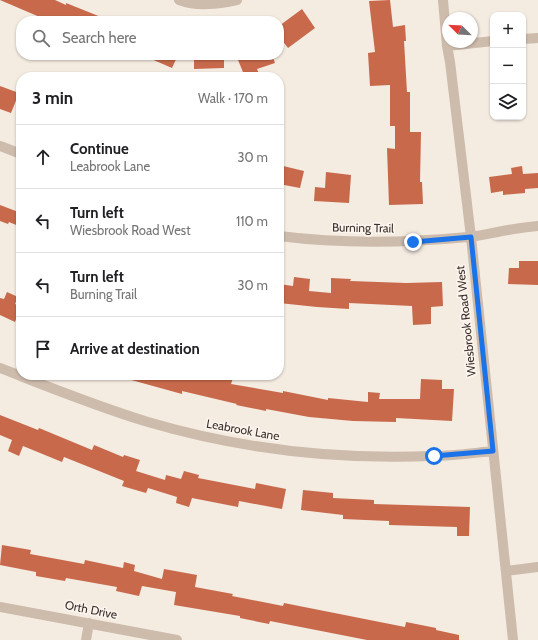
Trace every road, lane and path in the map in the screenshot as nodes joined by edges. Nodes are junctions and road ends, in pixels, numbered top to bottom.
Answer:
1 (179, 0) edge
2 (237, 0) edge
3 (443, 0) edge
4 (444, 12) edge
5 (538, 38) edge
6 (526, 39) edge
7 (490, 41) edge
8 (478, 43) edge
9 (447, 48) edge
10 (0, 146) edge
11 (16, 152) edge
12 (538, 226) edge
13 (284, 237) edge
14 (471, 237) junction
15 (0, 368) edge
16 (16, 374) edge
17 (31, 380) edge
18 (493, 451) junction
19 (538, 567) edge
20 (506, 571) junction
21 (0, 607) edge
22 (89, 623) junction
23 (86, 640) edge
24 (177, 640) edge
25 (513, 640) edge

1 - 2 street
3 - 4 street, Wiesbrook Road West
5 - 6 street
7 - 8 street
9 - 14 street, Wiesbrook Road West
10 - 11 street
12 - 14 street, Burning Trail
13 - 14 street, Burning Trail
14 - 18 street, Wiesbrook Road West
15 - 16 street, Leabrook Lane
17 - 18 street, Leabrook Lane
18 - 20 street, Wiesbrook Road West
19 - 20 street
20 - 25 street, Wiesbrook Road West
21 - 22 street, Orth Drive
22 - 23 street
22 - 24 street, Orth Drive

